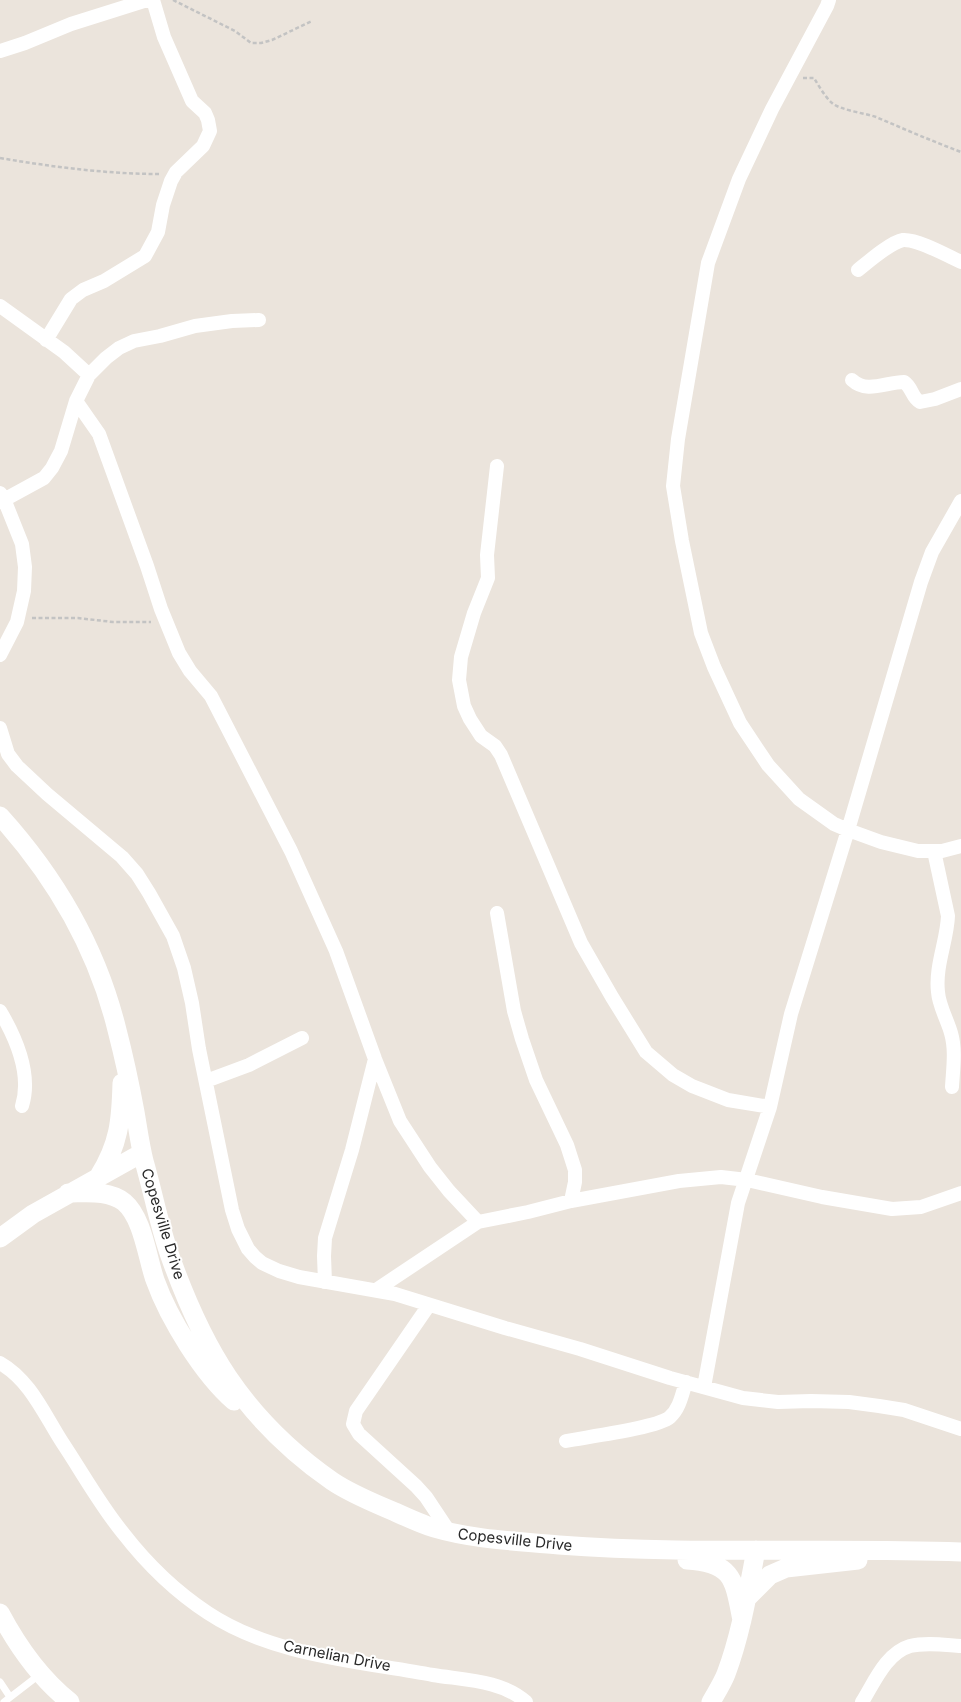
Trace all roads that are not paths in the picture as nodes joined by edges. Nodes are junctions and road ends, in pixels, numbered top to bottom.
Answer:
1 (147, 0) edge
2 (153, 0) edge
3 (829, 0) edge
4 (0, 51) edge
5 (961, 262) edge
6 (858, 270) dead end
7 (0, 306) edge
8 (259, 320) dead end
9 (46, 340) junction
10 (89, 375) junction
11 (852, 380) dead end
12 (961, 388) edge
13 (76, 401) junction
14 (497, 466) dead end
15 (1, 498) edge
16 (961, 501) edge
17 (0, 655) edge
18 (0, 728) edge
19 (0, 816) edge
20 (848, 830) junction
21 (961, 846) edge
22 (934, 851) junction
23 (497, 913) dead end
24 (0, 1011) edge
25 (302, 1038) dead end
26 (375, 1059) junction
27 (124, 1062) junction
28 (206, 1081) junction
29 (952, 1087) dead end
30 (22, 1106) dead end
31 (770, 1106) junction
32 (142, 1153) junction
33 (99, 1177) junction
34 (747, 1180) junction
35 (68, 1193) junction
36 (961, 1193) edge
37 (571, 1201) junction
38 (478, 1222) junction
39 (0, 1238) edge
40 (326, 1282) junction
41 (376, 1290) junction
42 (429, 1305) junction
43 (0, 1363) edge
44 (686, 1382) junction
45 (704, 1387) junction
46 (255, 1412) junction
47 (961, 1429) edge
48 (566, 1441) dead end
49 (450, 1533) junction
50 (605, 1548) junction
51 (756, 1550) junction
52 (906, 1550) junction
53 (961, 1552) edge
54 (746, 1599) junction
55 (0, 1615) edge
56 (742, 1620) junction
57 (961, 1646) edge
58 (42, 1673) junction
59 (0, 1682) edge
60 (60, 1699) edge
61 (7, 1700) edge
62 (526, 1702) edge
63 (712, 1702) edge
64 (862, 1702) edge

1 - 4 street
2 - 9 street
3 - 20 street
5 - 6 street
7 - 9 street
8 - 10 street
9 - 10 street
10 - 13 street
11 - 12 street
13 - 15 street
13 - 26 street
14 - 31 street
15 - 17 street
16 - 20 street
18 - 28 street
19 - 27 street, Copesville Drive
20 - 22 street
20 - 31 street
21 - 22 street
22 - 29 street
23 - 37 street
24 - 30 street
25 - 28 street
26 - 38 street
26 - 40 street
27 - 32 street, Copesville Drive
27 - 33 street
28 - 40 street
31 - 34 street
32 - 33 street
32 - 46 street, Copesville Drive
33 - 35 street
34 - 36 street
34 - 37 street
34 - 45 street
35 - 39 street
35 - 46 street
37 - 38 street
38 - 41 street
40 - 41 street
41 - 42 street
42 - 44 street
42 - 49 street
43 - 62 street, Carnelian Drive
44 - 45 street
44 - 48 street
45 - 47 street
46 - 49 street, Copesville Drive
49 - 50 street, Copesville Drive
50 - 51 street, Copesville Drive
50 - 56 street
51 - 52 street, Copesville Drive
51 - 54 street
52 - 53 street, Copesville Drive
52 - 54 street
54 - 56 street
55 - 58 street
56 - 63 street
57 - 64 street
58 - 60 street
58 - 61 lane
59 - 61 lane

